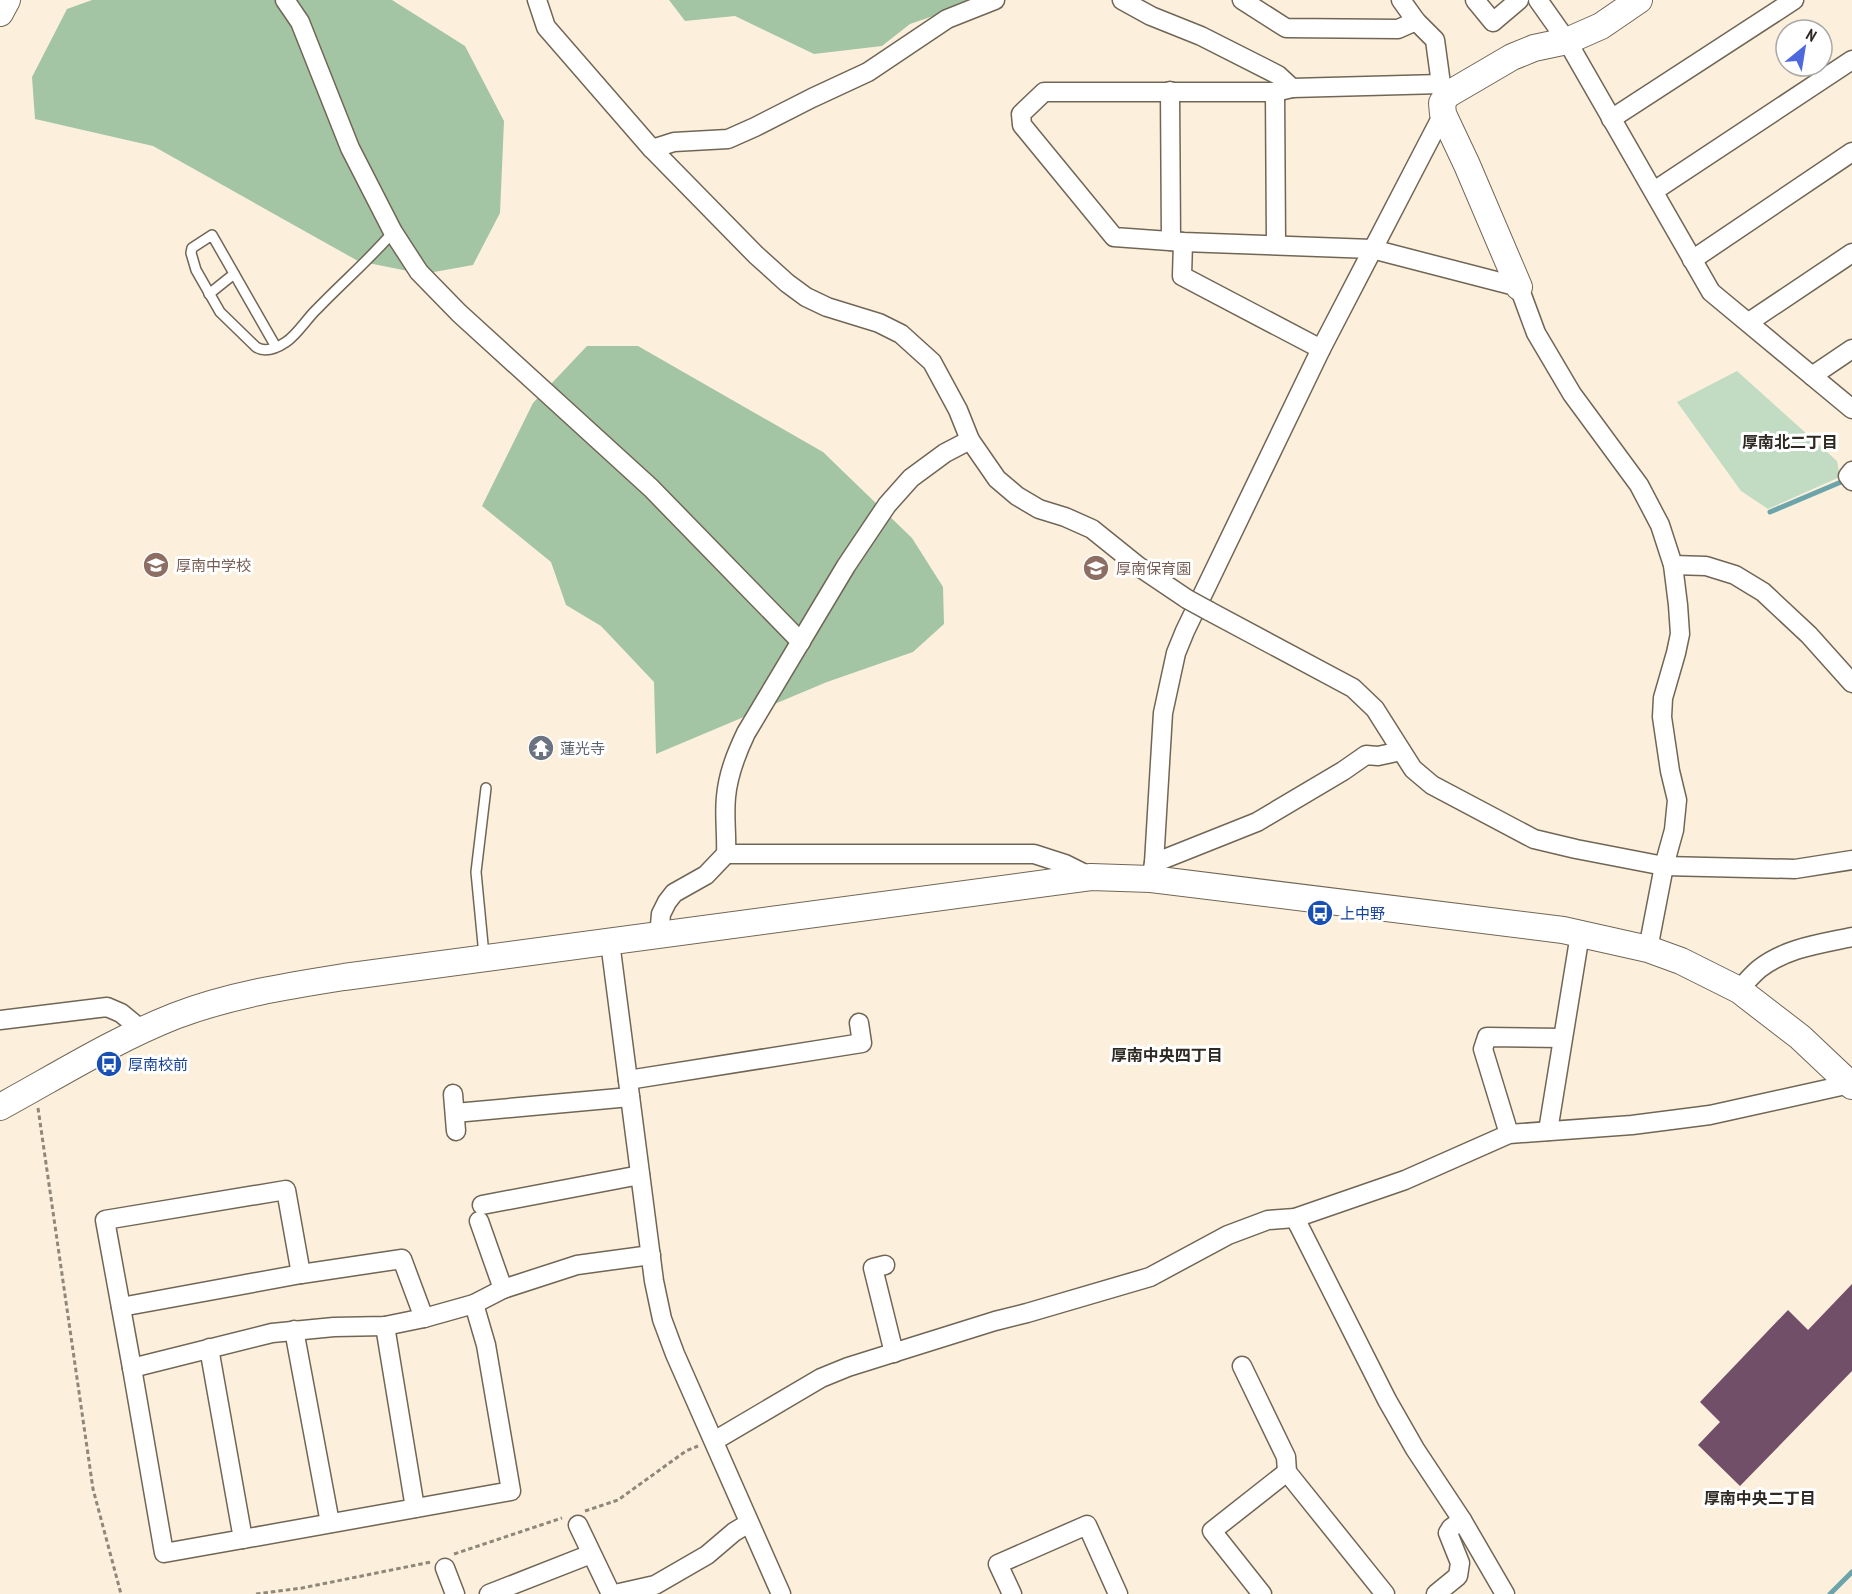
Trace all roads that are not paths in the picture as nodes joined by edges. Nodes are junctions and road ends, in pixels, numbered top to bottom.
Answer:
1 (7, 0) edge
2 (285, 0) edge
3 (537, 0) edge
4 (995, 0) edge
5 (1122, 0) edge
6 (1242, 0) edge
7 (1401, 0) edge
8 (1475, 0) edge
9 (1519, 0) edge
10 (1538, 0) edge
11 (1639, 0) edge
12 (1794, 0) edge
13 (0, 13) edge
14 (1416, 21) junction
15 (1567, 41) junction
16 (1852, 60) edge
17 (1284, 90) junction
18 (1170, 91) junction
19 (1444, 98) junction
20 (1611, 119) junction
21 (652, 149) junction
22 (1852, 152) edge
23 (1654, 192) junction
24 (393, 232) junction
25 (1177, 241) junction
26 (1276, 244) junction
27 (1372, 249) junction
28 (1852, 253) edge
29 (1692, 260) junction
30 (234, 274) junction
31 (1519, 288) junction
32 (209, 294) junction
33 (1749, 322) junction
34 (276, 347) junction
35 (1321, 349) junction
36 (1852, 349) edge
37 (1812, 376) junction
38 (1852, 409) edge
39 (970, 440) junction
40 (1852, 471) edge
41 (1852, 481) edge
42 (1673, 565) junction
43 (801, 642) junction
44 (1851, 677) edge
45 (1401, 751) junction
46 (486, 788) dead end
47 (726, 854) junction
48 (1852, 860) edge
49 (1664, 866) junction
50 (1152, 872) junction
51 (1090, 877) junction
52 (1580, 934) junction
53 (659, 936) junction
54 (1852, 937) edge
55 (610, 942) junction
56 (1648, 949) junction
57 (485, 958) junction
58 (1739, 990) junction
59 (0, 1020) edge
60 (859, 1023) dead end
61 (143, 1031) junction
62 (1562, 1038) junction
63 (1851, 1085) edge
64 (629, 1088) junction
65 (453, 1094) dead end
66 (0, 1107) edge
67 (1548, 1131) junction
68 (1509, 1134) junction
69 (640, 1175) junction
70 (1295, 1218) junction
71 (651, 1255) junction
72 (885, 1265) dead end
73 (301, 1274) junction
74 (502, 1289) junction
75 (474, 1304) junction
76 (121, 1307) junction
77 (424, 1318) junction
78 (386, 1326) junction
79 (294, 1330) junction
80 (209, 1348) junction
81 (894, 1353) junction
82 (1242, 1366) dead end
83 (132, 1368) junction
84 (714, 1441) junction
85 (1287, 1472) junction
86 (415, 1508) junction
87 (572, 1519) road end
88 (1462, 1520) junction
89 (330, 1523) junction
90 (749, 1523) junction
91 (243, 1539) junction
92 (591, 1554) junction
93 (442, 1562) road end
94 (455, 1594) edge
95 (489, 1594) edge
96 (611, 1594) edge
97 (615, 1594) edge
98 (781, 1594) edge
99 (1012, 1594) edge
100 (1118, 1594) edge
101 (1262, 1594) edge
102 (1385, 1594) edge
103 (1437, 1594) edge
104 (1505, 1594) edge

1 - 13 street
2 - 24 street
3 - 21 street
4 - 21 street
5 - 17 street
6 - 14 street
7 - 14 street
8 - 9 street
10 - 15 street
11 - 15 street
12 - 20 street
14 - 19 street
15 - 19 street
15 - 20 street
16 - 23 street
17 - 18 street
17 - 19 street
17 - 26 street
18 - 25 street
18 - 25 street
19 - 27 street
19 - 31 street
20 - 23 street
21 - 39 street
22 - 29 street
23 - 29 street
24 - 34 lane
24 - 43 street
25 - 26 street
25 - 35 street
26 - 27 street
27 - 31 street
27 - 35 street
28 - 33 street
29 - 33 street
30 - 32 lane
30 - 32 lane
30 - 34 lane
31 - 42 street
32 - 34 lane
33 - 37 street
35 - 50 street
36 - 37 street
37 - 38 street
39 - 43 street
39 - 45 street, bridge
40 - 41 street
42 - 44 street
42 - 49 street
43 - 47 street
45 - 49 street
45 - 50 street
46 - 57 lane
47 - 51 street
47 - 53 street
48 - 49 street
49 - 56 street
50 - 51 street
50 - 52 street
51 - 53 street
52 - 56 street
52 - 62 street
53 - 55 street
54 - 58 street
55 - 57 street
55 - 64 street
56 - 58 street
57 - 61 street
58 - 63 street
59 - 61 street
60 - 64 street
61 - 66 street
62 - 67 street
62 - 68 street
63 - 67 street
64 - 65 street
64 - 69 street
67 - 68 street
68 - 70 street
69 - 71 street
69 - 74 street
70 - 81 street
70 - 88 street
71 - 74 street
71 - 84 street
72 - 81 street
73 - 76 street
73 - 76 street
73 - 77 street
74 - 75 street
75 - 77 street
75 - 86 street
76 - 83 street
77 - 78 street
78 - 79 street
78 - 86 street
79 - 80 street
79 - 89 street
80 - 83 street
80 - 91 street
81 - 84 street
82 - 85 street
83 - 91 street
84 - 90 street
85 - 101 street
85 - 102 street
86 - 89 street
87 - 92 street
88 - 103 street
88 - 104 street
89 - 91 street
90 - 97 street
90 - 98 street
92 - 95 street
92 - 96 street
93 - 94 street
99 - 100 street

